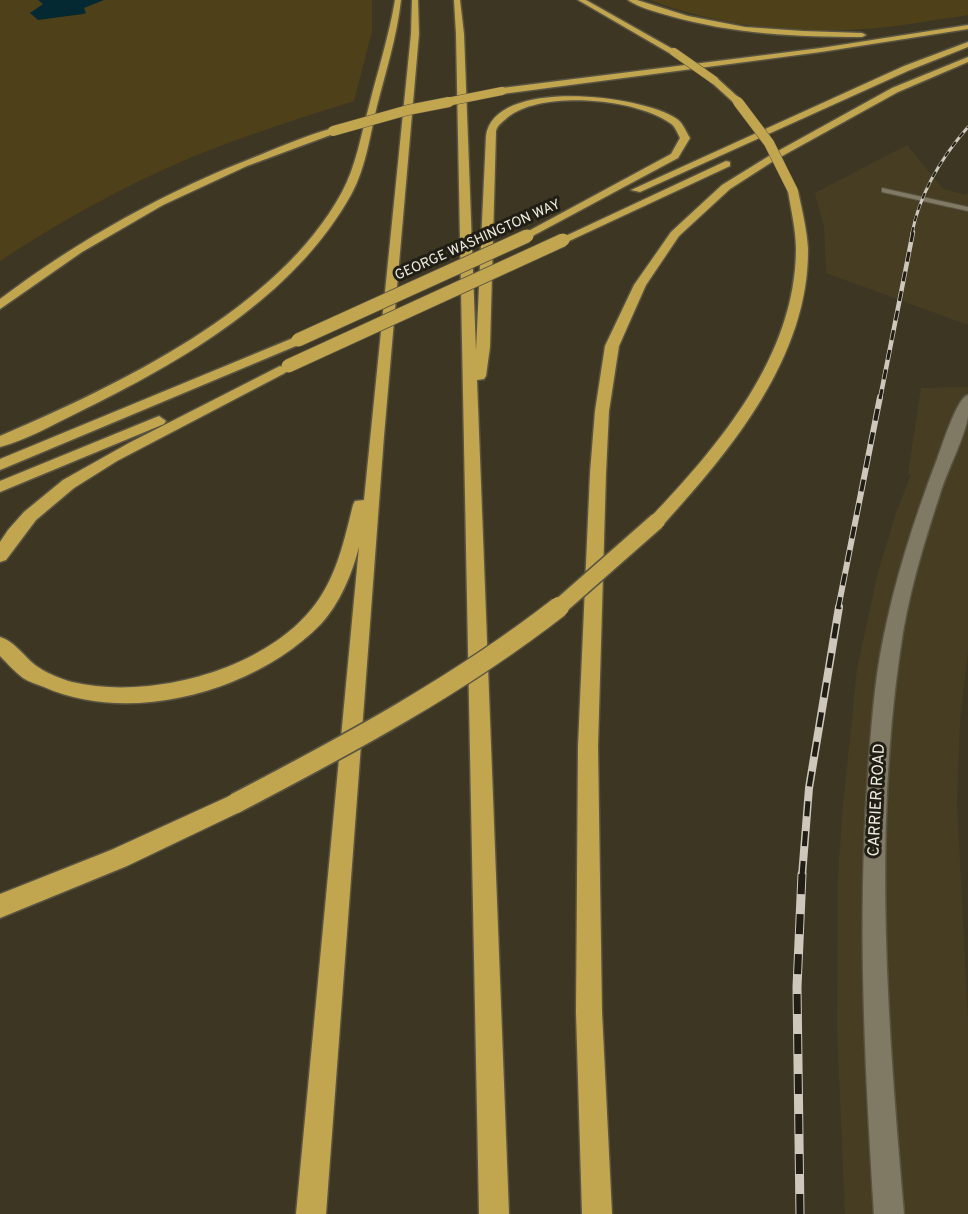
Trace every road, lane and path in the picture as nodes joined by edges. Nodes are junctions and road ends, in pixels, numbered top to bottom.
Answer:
1 (398, 0) edge
2 (415, 0) edge
3 (457, 0) edge
4 (582, 0) edge
5 (631, 0) edge
6 (968, 22) edge
7 (968, 27) edge
8 (968, 44) edge
9 (968, 59) edge
10 (895, 90) junction
11 (764, 147) dead end
12 (735, 159) dead end
13 (885, 190) dead end
14 (968, 209) edge
15 (527, 237) junction
16 (0, 305) edge
17 (284, 368) junction
18 (968, 399) edge
19 (472, 429) junction
20 (377, 436) junction
21 (0, 442) edge
22 (0, 465) edge
23 (0, 487) edge
24 (0, 556) edge
25 (0, 644) edge
26 (0, 906) edge
27 (310, 1214) edge
28 (494, 1214) edge
29 (597, 1214) edge
30 (889, 1214) edge

1 - 21 highway
2 - 20 highway
3 - 19 highway
4 - 26 highway, bridge
5 - 6 highway
7 - 16 highway, bridge
8 - 15 highway, GEORGE WASHINGTON WAY
9 - 10 highway
10 - 11 highway
10 - 29 highway
12 - 17 highway, bridge
13 - 14 lane
15 - 19 highway
15 - 22 highway, GEORGE WASHINGTON WAY, bridge
17 - 23 highway
17 - 24 highway
18 - 30 street, CARRIER ROAD
19 - 28 highway
20 - 25 highway
20 - 27 highway

